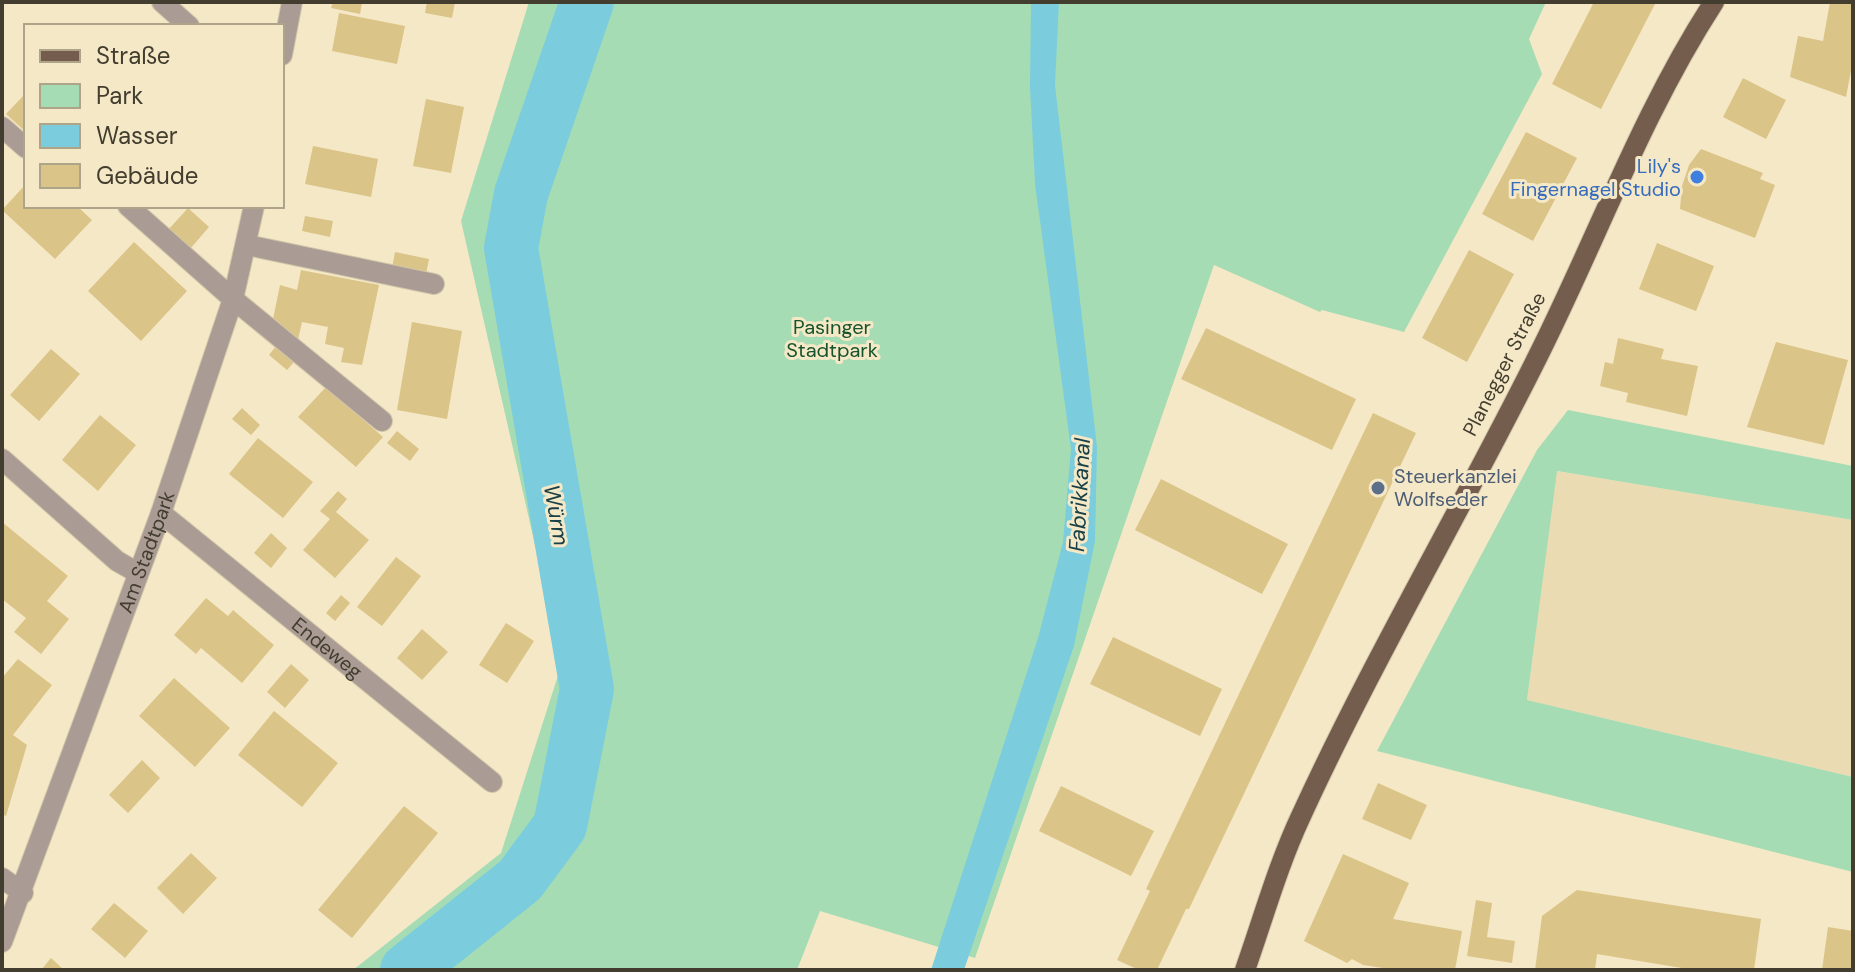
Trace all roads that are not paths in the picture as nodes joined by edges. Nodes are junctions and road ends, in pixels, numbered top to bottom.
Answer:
1 (162, 2) edge
2 (292, 2) edge
3 (1714, 2) edge
4 (187, 24) edge
5 (284, 44) edge
6 (2, 127) edge
7 (24, 146) edge
8 (130, 208) edge
9 (254, 208) edge
10 (247, 245) junction
11 (434, 284) dead end
12 (233, 299) junction
13 (382, 421) dead end
14 (2, 459) edge
15 (161, 513) junction
16 (138, 573) junction
17 (492, 782) dead end
18 (2, 878) edge
19 (23, 893) junction
20 (2, 942) edge
21 (1245, 970) edge

1 - 4 street
2 - 5 street
3 - 21 main road, Planegger Straße
6 - 7 street
8 - 12 street
9 - 10 street, Am Stadtpark
10 - 11 street
10 - 12 street, Am Stadtpark
12 - 13 street
12 - 15 street, Am Stadtpark
14 - 16 street
15 - 16 street, Am Stadtpark
15 - 17 street, Endeweg
16 - 19 street, Am Stadtpark
18 - 19 street
19 - 20 street, Am Stadtpark

